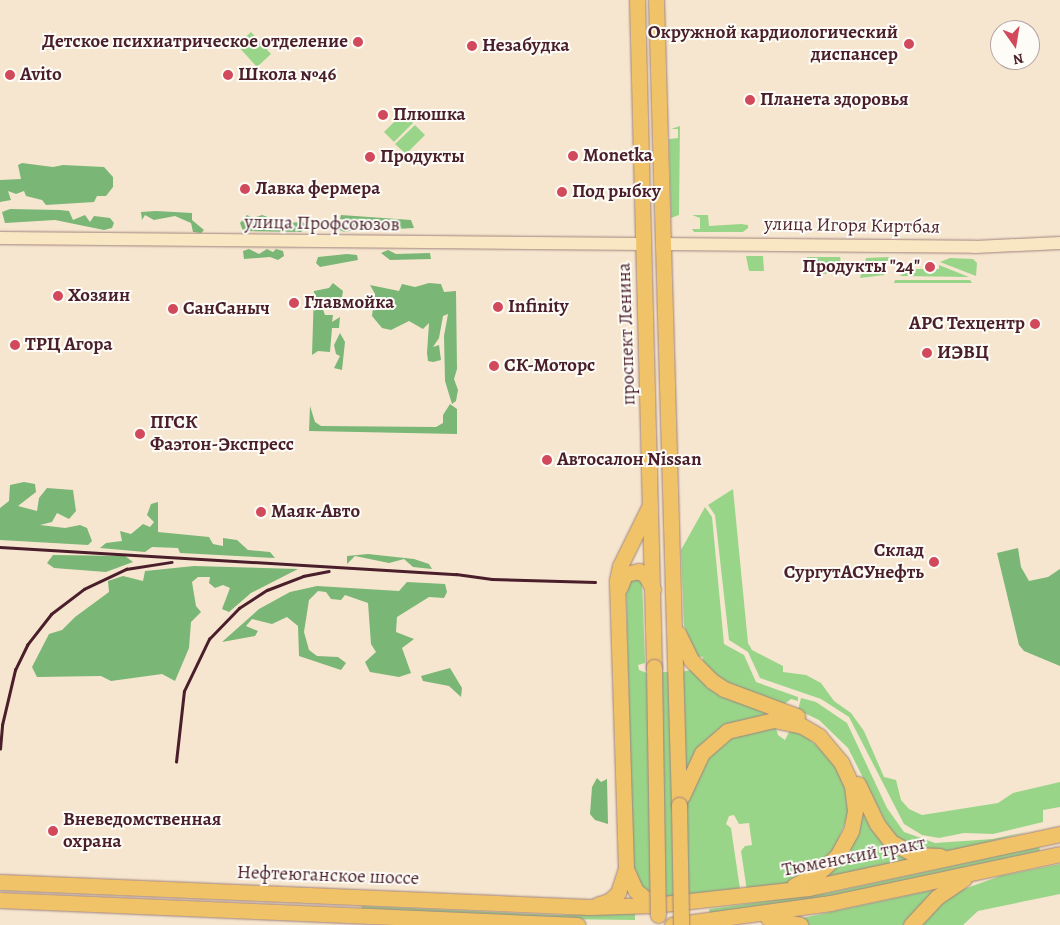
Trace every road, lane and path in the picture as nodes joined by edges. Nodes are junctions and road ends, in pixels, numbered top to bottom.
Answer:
1 (637, 0) edge
2 (656, 0) edge
3 (0, 238) edge
4 (1060, 243) edge
5 (644, 244) junction
6 (662, 244) junction
7 (651, 501) junction
8 (653, 590) junction
9 (618, 601) junction
10 (675, 611) junction
11 (794, 719) junction
12 (679, 805) junction
13 (1060, 834) edge
14 (1060, 854) edge
15 (961, 856) junction
16 (626, 869) junction
17 (989, 869) junction
18 (0, 882) edge
19 (756, 896) junction
20 (0, 900) edge
21 (654, 905) junction
22 (589, 907) junction
23 (751, 916) junction
24 (437, 921) junction
25 (455, 925) edge
26 (578, 925) edge
27 (658, 925) edge
28 (672, 925) edge
29 (681, 925) edge
30 (800, 925) edge
31 (911, 925) edge

1 - 5 main road, проспект Ленина
2 - 6 main road, проспект Ленина
3 - 5 main road, улица Профсоюзов
4 - 6 main road, улица Игоря Киртбая
5 - 6 main road, улица Игоря Киртбая
5 - 7 main road, проспект Ленина
6 - 10 main road, проспект Ленина
7 - 8 main road, проспект Ленина
7 - 9 main road
8 - 9 main road
8 - 27 main road, проспект Ленина, bridge
9 - 16 main road
10 - 11 main road
10 - 12 main road, проспект Ленина
11 - 12 main road
11 - 15 main road
11 - 19 main road
12 - 29 main road, проспект Ленина, bridge
13 - 15 main road, Тюменский тракт
14 - 17 main road, Тюменский тракт
15 - 19 main road, Тюменский тракт
16 - 21 main road
16 - 22 main road
17 - 23 main road, Тюменский тракт
17 - 31 main road
18 - 22 main road, Нефтеюганское шоссе
19 - 21 main road, Тюменский тракт
20 - 24 main road, Нефтеюганское шоссе
21 - 22 main road, Нефтеюганское шоссе
23 - 28 main road, Тюменский тракт
23 - 30 main road
24 - 25 main road
24 - 26 main road, Нефтеюганское шоссе

